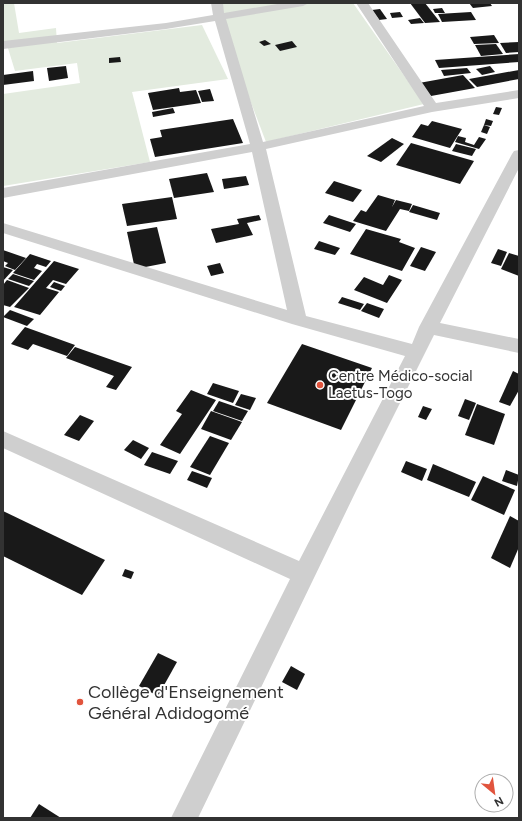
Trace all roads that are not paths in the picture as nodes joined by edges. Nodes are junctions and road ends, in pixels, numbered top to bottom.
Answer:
1 (303, 3) edge
2 (362, 3) edge
3 (218, 10) edge
4 (3, 44) edge
5 (519, 94) edge
6 (432, 108) junction
7 (258, 147) junction
8 (519, 154) edge
9 (3, 193) edge
10 (3, 228) edge
11 (298, 320) junction
12 (428, 326) junction
13 (519, 346) edge
14 (415, 352) junction
15 (3, 439) edge
16 (304, 574) junction
17 (184, 818) edge

1 - 3 street
2 - 6 street
3 - 4 street
3 - 7 street
5 - 6 street
6 - 7 street
7 - 9 street
7 - 11 street
8 - 12 street
10 - 11 street
11 - 14 street
12 - 13 street
12 - 14 street
14 - 16 street
15 - 16 street
16 - 17 street

